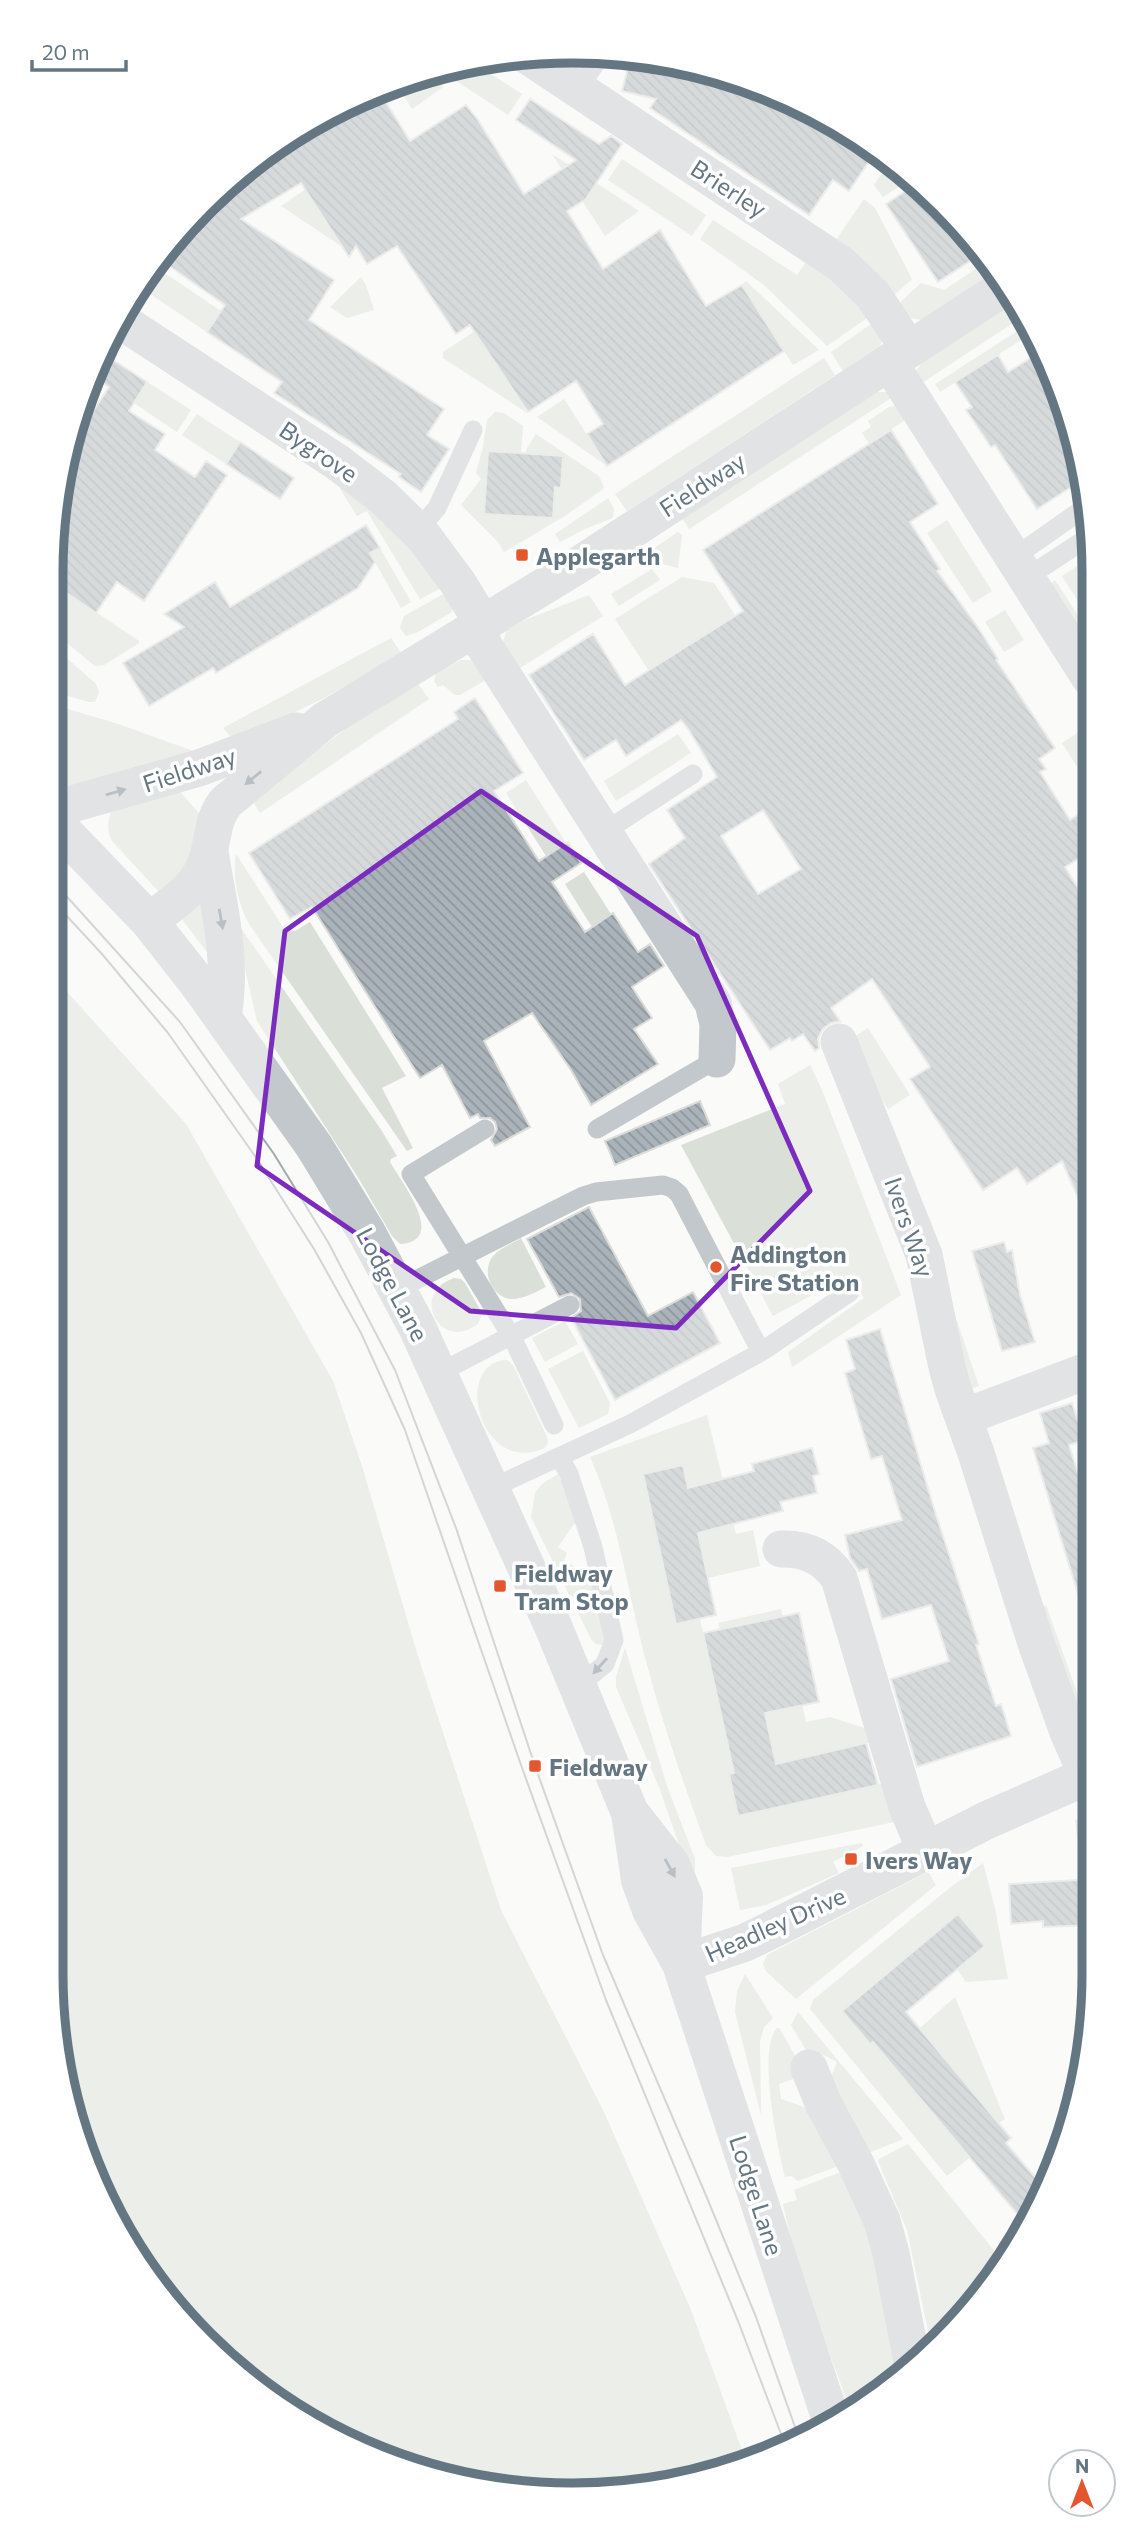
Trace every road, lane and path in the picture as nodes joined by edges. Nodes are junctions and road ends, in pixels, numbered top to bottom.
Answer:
1 (540, 64) edge
2 (595, 64) edge
3 (578, 89) junction
4 (998, 292) edge
5 (128, 324) edge
6 (899, 356) junction
7 (473, 430) dead end
8 (1079, 514) edge
9 (418, 530) junction
10 (1081, 540) edge
11 (1020, 568) junction
12 (479, 626) junction
13 (1082, 665) edge
14 (325, 720) junction
15 (693, 774) dead end
16 (63, 807) edge
17 (63, 831) edge
18 (604, 832) junction
19 (210, 852) junction
20 (149, 921) junction
21 (223, 1017) junction
22 (839, 1042) dead end
23 (717, 1059) joint
24 (485, 1129) dead end
25 (597, 1129) dead end
26 (462, 1257) junction
27 (398, 1289) junction
28 (849, 1292) dead end
29 (570, 1305) dead end
30 (512, 1337) junction
31 (761, 1352) junction
32 (439, 1373) junction
33 (1082, 1374) edge
34 (964, 1417) junction
35 (554, 1425) dead end
36 (560, 1458) junction
37 (492, 1488) junction
38 (781, 1549) dead end
39 (578, 1686) junction
40 (1082, 1758) edge
41 (1082, 1778) edge
42 (926, 1851) junction
43 (681, 1964) junction
44 (809, 2068) dead end
45 (911, 2354) edge
46 (829, 2414) edge

1 - 3 street, Brierley
2 - 3 lane
3 - 6 street, Brierley
4 - 6 street, Fieldway
5 - 9 street, Bygrove
6 - 11 street
6 - 12 street, Fieldway
7 - 9 lane
8 - 11 lane
9 - 12 street, Bygrove
10 - 11 lane
11 - 13 street
12 - 14 street, Fieldway
12 - 18 street
16 -> 14 street, Fieldway
14 -> 19 street, Fieldway
15 - 18 lane
17 - 20 street, Lodge Lane
18 - 23 street
19 - 20 street, Fieldway
19 -> 21 street, Fieldway
20 - 21 street, Lodge Lane
21 - 27 street, Lodge Lane
22 - 34 street, Ivers Way
23 - 25 lane
24 - 26 lane
26 - 27 lane
26 - 30 lane
26 - 31 lane
27 - 32 street, Lodge Lane
28 - 31 lane
29 - 30 lane
30 - 32 lane
30 - 35 lane
31 - 36 lane
32 - 37 street, Lodge Lane
33 - 34 street
34 - 40 street, Ivers Way
36 - 37 lane
36 -> 39 lane
37 - 39 street, Lodge Lane
38 - 42 street
39 - 43 street, Lodge Lane
41 - 42 street, Headley Drive
42 - 43 street, Headley Drive
43 - 46 street, Lodge Lane
44 - 45 street

